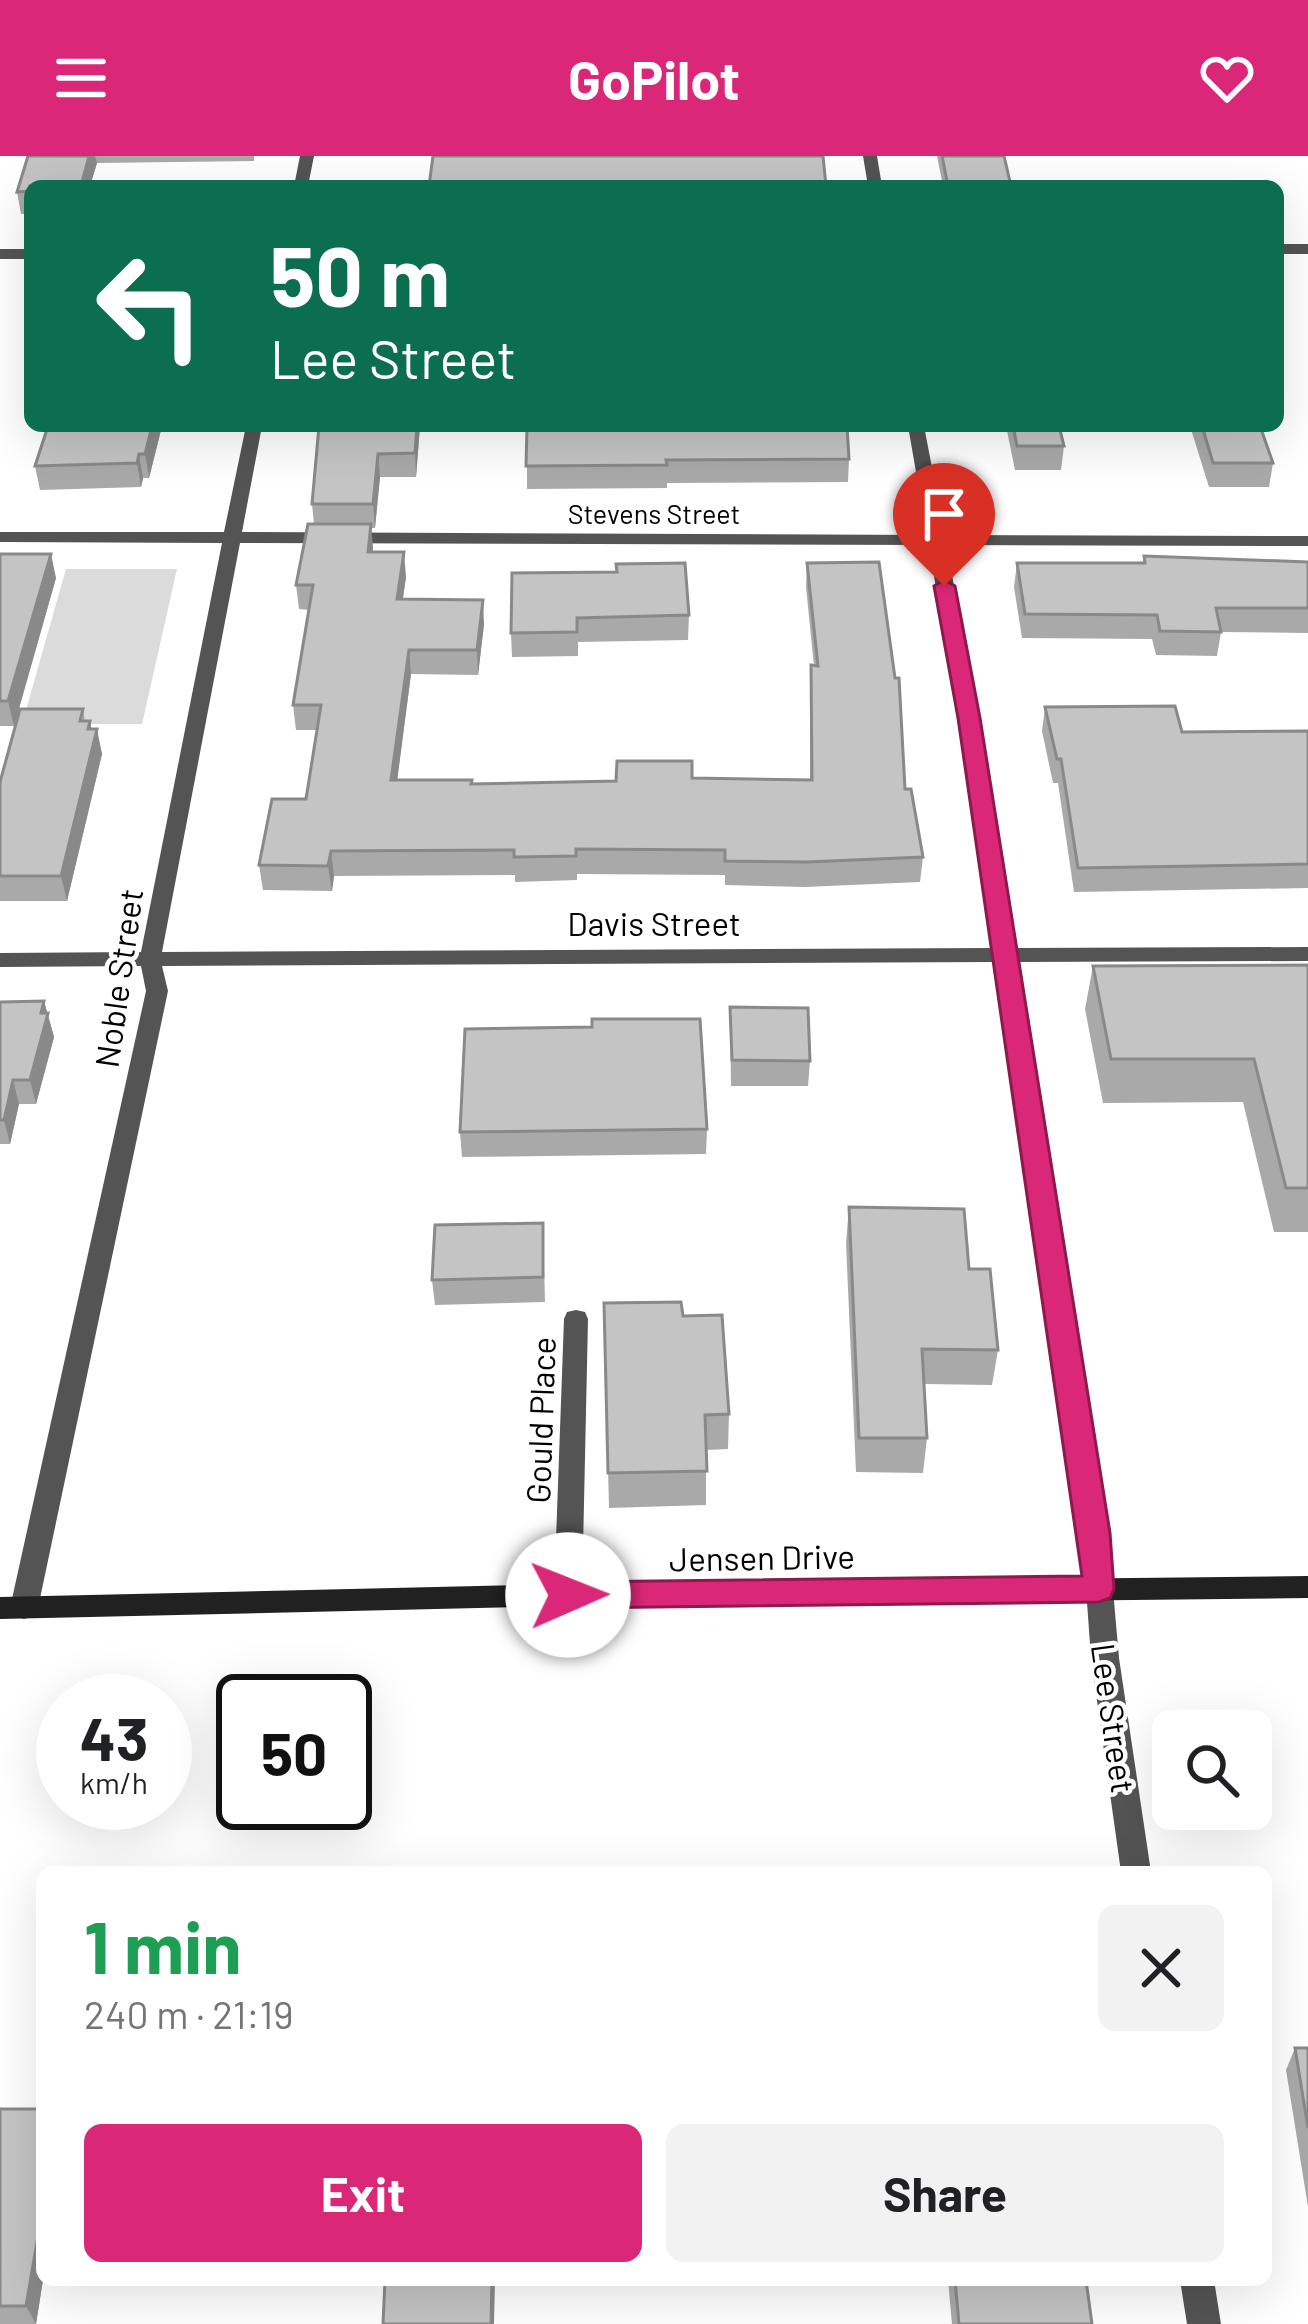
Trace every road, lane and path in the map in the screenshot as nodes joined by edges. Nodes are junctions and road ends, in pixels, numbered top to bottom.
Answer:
1 (253, 432) edge
2 (917, 432) edge
3 (232, 536) junction
4 (0, 537) edge
5 (936, 542) junction
6 (1308, 542) edge
7 (1308, 954) edge
8 (1002, 956) junction
9 (0, 959) edge
10 (151, 960) junction
11 (576, 1319) dead end
12 (1308, 1587) edge
13 (1099, 1589) junction
14 (568, 1595) junction
15 (12, 1608) edge
16 (1135, 1866) edge
17 (1198, 2286) edge
18 (1204, 2324) edge

1 - 3 street, Noble Street
2 - 5 street, Lee Street
3 - 4 street, Stevens Street
3 - 5 street, Stevens Street
3 - 10 street, Noble Street
5 - 6 street, Stevens Street
5 - 8 street, Lee Street
7 - 8 street, Davis Street
8 - 10 street, Davis Street
8 - 13 street, Lee Street
9 - 10 street, Davis Street
10 - 15 street, Noble Street
11 - 14 street, Gould Place
12 - 13 main road, Jensen Drive
13 - 14 main road, Jensen Drive
13 - 16 street, Lee Street
14 - 15 main road, Jensen Drive
17 - 18 street

